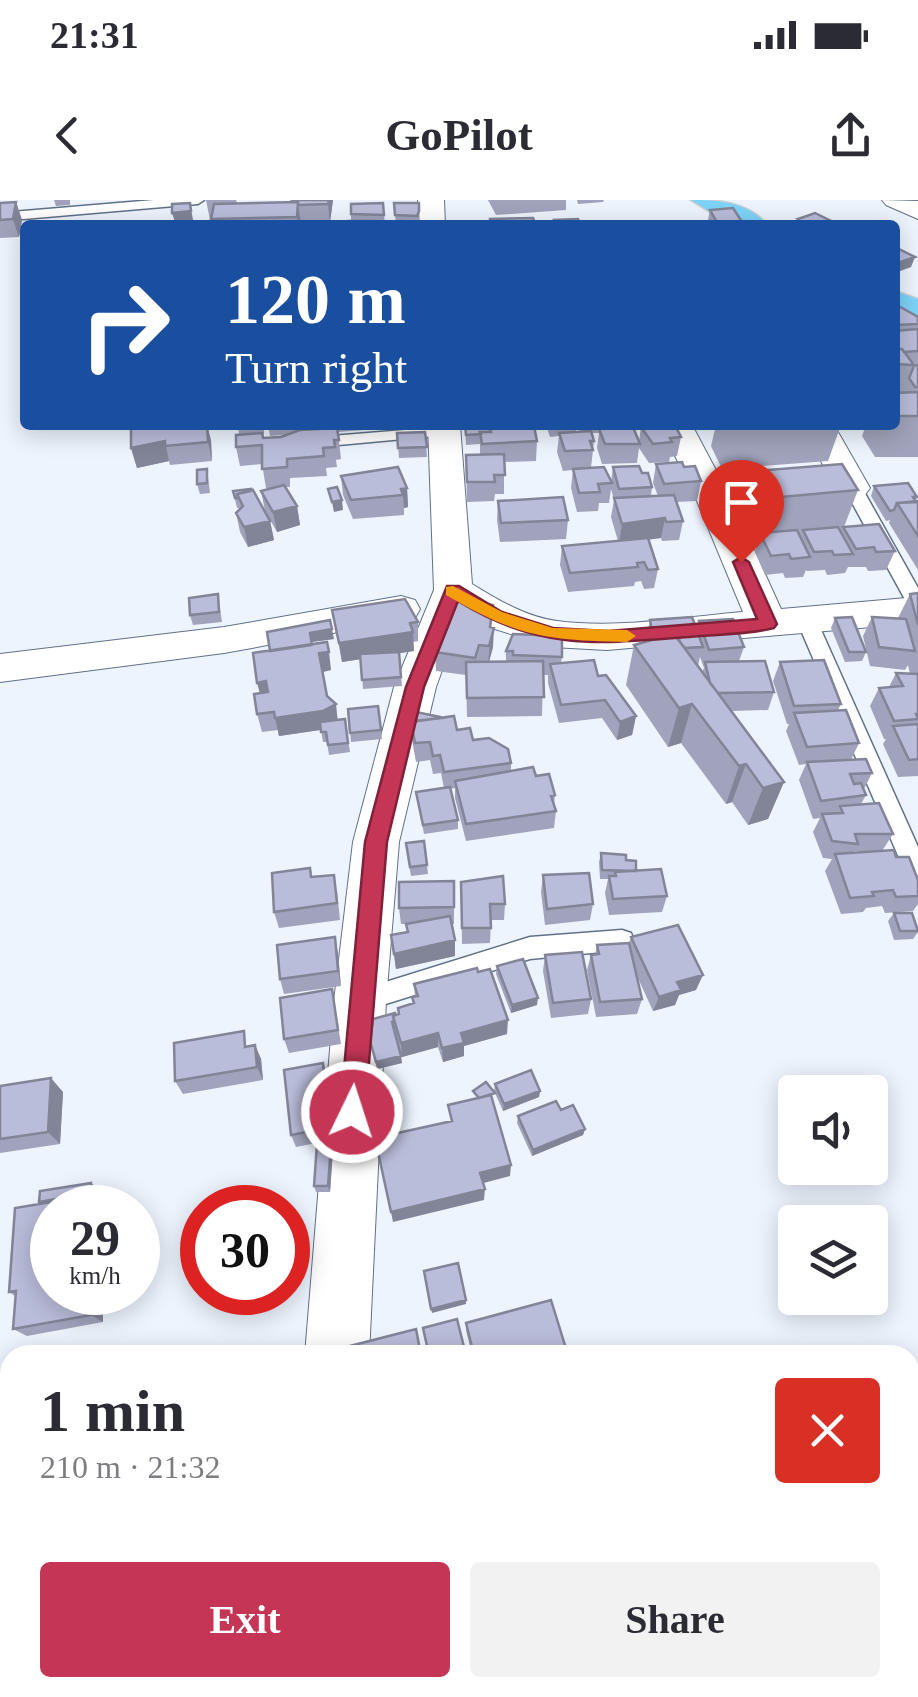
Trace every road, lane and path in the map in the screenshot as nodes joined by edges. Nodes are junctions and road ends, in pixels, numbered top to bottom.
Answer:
1 (198, 200) edge
2 (705, 200) edge
3 (895, 200) edge
4 (918, 211) edge
5 (0, 216) edge
6 (743, 220) edge
7 (426, 430) edge
8 (444, 430) edge
9 (678, 430) edge
10 (821, 430) edge
11 (296, 444) edge
12 (853, 488) junction
13 (714, 501) junction
14 (451, 596) junction
15 (918, 607) edge
16 (807, 621) junction
17 (768, 624) junction
18 (0, 668) edge
19 (918, 874) edge
20 (622, 940) edge
21 (360, 1001) junction
22 (338, 1345) edge

1 - 5 lane
2 - 6 main road
3 - 4 street
7 - 11 lane
8 - 14 street
9 - 13 street
10 - 12 street
12 - 13 street
12 - 15 lane
13 - 17 street
14 - 17 street
14 - 18 street
14 - 21 street
15 - 16 street
16 - 17 street
16 - 19 lane
20 - 21 lane
21 - 22 street

